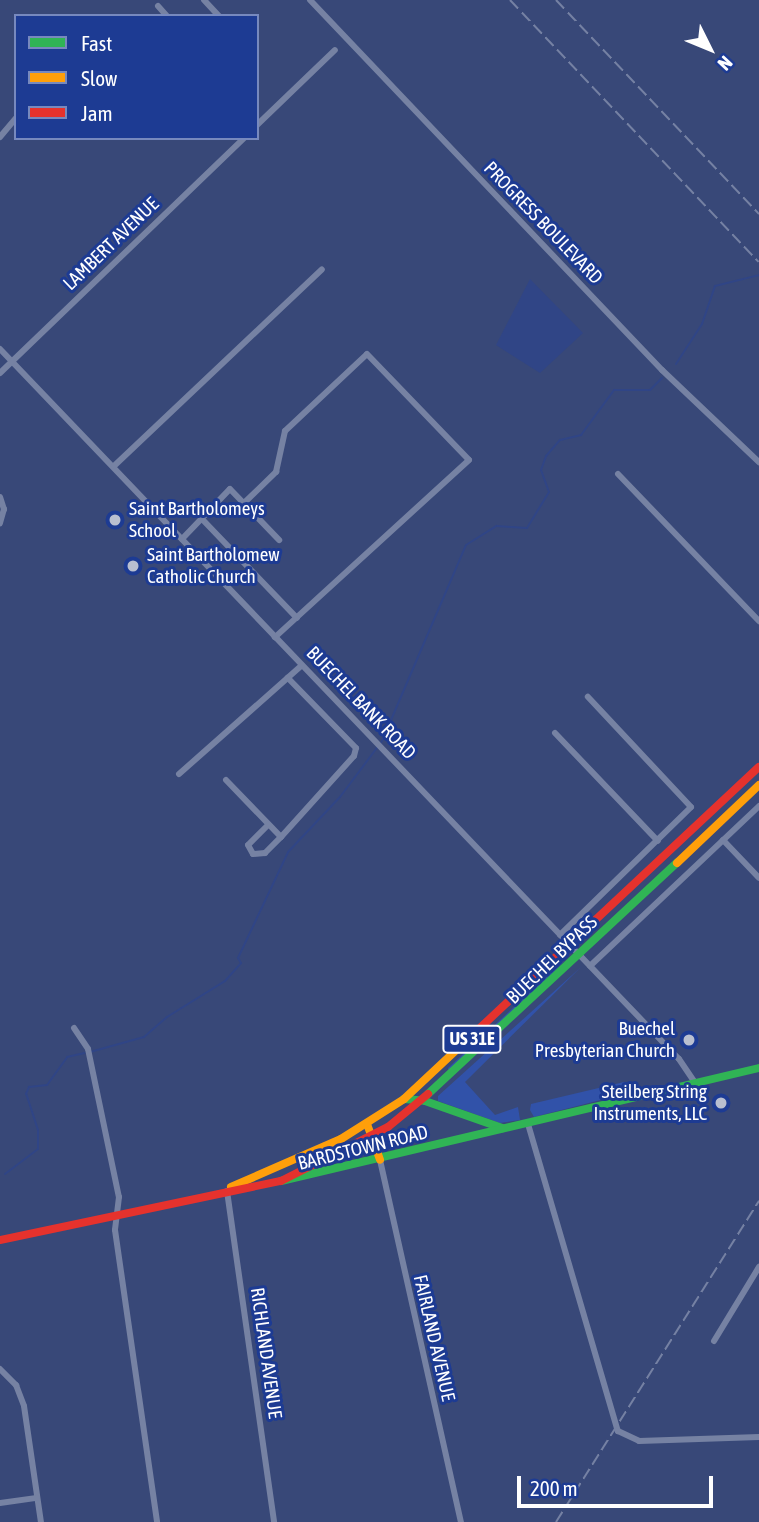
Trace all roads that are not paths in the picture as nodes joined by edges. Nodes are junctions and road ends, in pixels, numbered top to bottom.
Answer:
1 (204, 0) edge
2 (310, 0) edge
3 (158, 6) dead end
4 (165, 14) edge
5 (217, 14) edge
6 (335, 50) dead end
7 (14, 120) edge
8 (259, 123) edge
9 (0, 136) edge
10 (242, 140) edge
11 (322, 269) dead end
12 (0, 349) edge
13 (12, 361) junction
14 (0, 373) edge
15 (759, 462) edge
16 (114, 467) junction
17 (618, 474) dead end
18 (0, 497) edge
19 (244, 503) junction
20 (201, 519) junction
21 (0, 523) edge
22 (182, 539) junction
23 (279, 540) dead end
24 (297, 618) junction
25 (759, 621) edge
26 (275, 637) junction
27 (302, 664) junction
28 (288, 678) junction
29 (587, 697) dead end
30 (555, 733) dead end
31 (759, 767) edge
32 (179, 774) dead end
33 (226, 780) dead end
34 (759, 785) edge
35 (759, 806) edge
36 (268, 825) junction
37 (281, 837) junction
38 (723, 840) junction
39 (658, 841) junction
40 (759, 878) edge
41 (560, 934) junction
42 (575, 951) junction
43 (590, 966) junction
44 (74, 1028) dead end
45 (442, 1068) junction
46 (759, 1068) edge
47 (450, 1079) junction
48 (695, 1083) junction
49 (404, 1099) junction
50 (425, 1101) junction
51 (528, 1124) junction
52 (367, 1125) junction
53 (505, 1129) junction
54 (372, 1136) junction
55 (380, 1160) junction
56 (258, 1172) junction
57 (281, 1181) junction
58 (263, 1186) junction
59 (227, 1189) junction
60 (117, 1214) junction
61 (0, 1240) edge
62 (759, 1267) edge
63 (715, 1341) dead end
64 (0, 1369) edge
65 (759, 1437) edge
66 (37, 1498) junction
67 (0, 1503) edge
68 (41, 1522) edge
69 (157, 1522) edge
70 (274, 1522) edge
71 (461, 1522) edge

1 - 5 street
2 - 15 street, PROGRESS BOULEVARD
3 - 4 street
6 - 8 street
7 - 9 street
10 - 13 street, LAMBERT AVENUE
11 - 16 street
12 - 13 street, BUECHEL BANK ROAD
13 - 14 street, LAMBERT AVENUE
13 - 16 street, BUECHEL BANK ROAD
16 - 22 street, BUECHEL BANK ROAD
17 - 25 street
18 - 21 street
19 - 20 street
19 - 23 street
19 - 24 street
20 - 22 street
20 - 24 street
22 - 26 street, BUECHEL BANK ROAD
24 - 26 street
26 - 27 street, BUECHEL BANK ROAD
27 - 28 street
27 - 41 street, BUECHEL BANK ROAD
28 - 32 street
28 - 37 street
29 - 39 street
30 - 39 street
31 - 42 main road, BUECHEL BYPASS / US 31E
33 - 36 street
34 - 42 main road, BUECHEL BYPASS / US 31E
35 - 38 street
36 - 37 street
36 - 37 street
38 - 40 street
38 - 43 street
39 - 41 street
41 - 42 street, BUECHEL BANK ROAD
42 - 43 street, BUECHEL BANK ROAD
42 - 45 main road, BUECHEL BYPASS / US 31E
42 - 47 main road, BUECHEL BYPASS / US 31E
43 - 48 street, BUECHEL BANK ROAD
44 - 60 street
45 - 47 street
45 - 49 main road, BUECHEL BYPASS / US 31E
46 - 48 main road, BARDSTOWN ROAD
47 - 50 main road, BUECHEL BYPASS / US 31E
48 - 51 main road, BARDSTOWN ROAD
49 - 50 main road, BARDSTOWN ROAD
49 - 52 main road, BUECHEL BYPASS / US 31E
50 - 53 main road, BARDSTOWN ROAD
50 - 54 main road, BUECHEL BYPASS / US 31E
51 - 53 main road, BARDSTOWN ROAD
51 - 65 street
52 - 54 main road
52 - 56 main road, BARDSTOWN ROAD / US 31E
53 - 55 main road, BARDSTOWN ROAD
54 - 55 main road
54 - 57 main road, BUECHEL BYPASS / US 31E
55 - 57 main road, BARDSTOWN ROAD
55 - 71 street, FAIRLAND AVENUE
56 - 58 main road
56 - 59 main road, BARDSTOWN ROAD / US 31E
57 - 58 main road, BARDSTOWN ROAD / US 31E
58 - 59 main road, BARDSTOWN ROAD / US 31E
59 - 60 main road, BARDSTOWN ROAD / US 31E
59 - 70 street, RICHLAND AVENUE
60 - 61 main road, BARDSTOWN ROAD / US 31E
60 - 69 street
62 - 63 street
64 - 66 street
66 - 67 street
66 - 68 street

